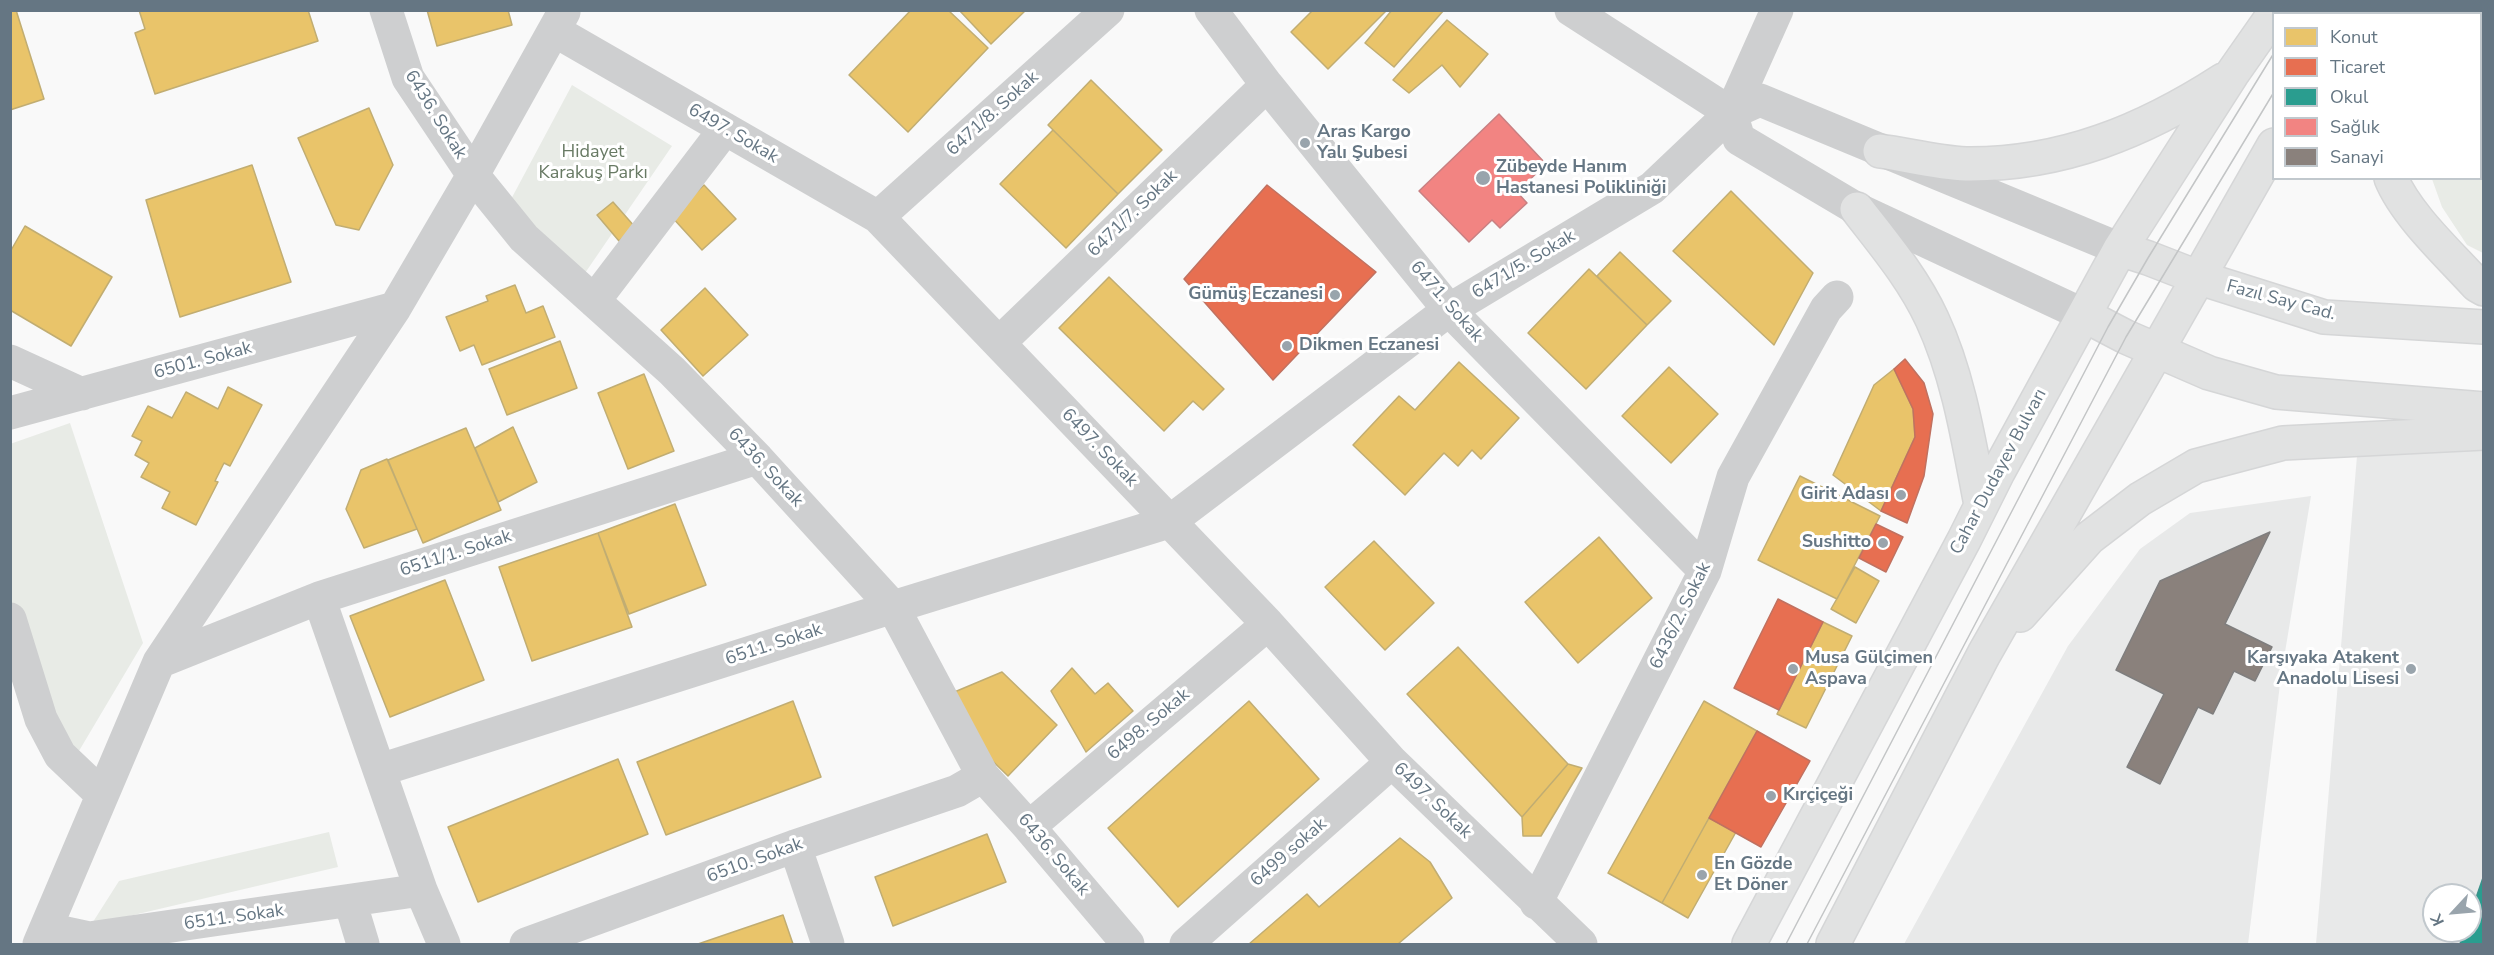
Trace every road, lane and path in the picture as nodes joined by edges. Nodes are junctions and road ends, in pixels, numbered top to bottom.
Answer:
1 (386, 10) edge
2 (1108, 10) edge
3 (1211, 10) edge
4 (1571, 10) edge
5 (1777, 10) edge
6 (2272, 16) edge
7 (560, 21) edge
8 (2232, 74) junction
9 (1267, 85) junction
10 (1731, 113) junction
11 (725, 129) junction
12 (2272, 148) edge
13 (1880, 152) junction
14 (473, 175) junction
15 (2392, 180) edge
16 (1857, 209) junction
17 (878, 217) junction
18 (2120, 249) junction
19 (2197, 278) junction
20 (2484, 289) edge
21 (1837, 297) dead end
22 (594, 301) junction
23 (394, 308) junction
24 (1449, 310) junction
25 (2084, 315) junction
26 (2484, 327) edge
27 (999, 343) junction
28 (2158, 349) junction
29 (10, 361) edge
30 (82, 394) junction
31 (2484, 409) edge
32 (10, 413) edge
33 (2484, 433) edge
34 (757, 458) junction
35 (1981, 505) junction
36 (1169, 522) junction
37 (1705, 571) junction
38 (319, 598) junction
39 (893, 607) junction
40 (10, 619) edge
41 (1268, 624) junction
42 (1984, 654) junction
43 (159, 662) junction
44 (1392, 762) junction
45 (380, 770) junction
46 (983, 776) junction
47 (102, 794) junction
48 (1029, 827) junction
49 (795, 846) junction
50 (421, 890) junction
51 (350, 901) junction
52 (1536, 903) junction
53 (43, 937) edge
54 (363, 945) edge
55 (444, 945) edge
56 (526, 945) edge
57 (828, 945) edge
58 (1128, 945) edge
59 (1186, 945) edge
60 (1581, 945) edge
61 (1749, 945) edge
62 (1833, 945) edge

1 - 14 street, 6436. Sokak
2 - 17 street, 6471/8. Sokak
3 - 9 street, 6471. Sokak
4 - 10 street
5 - 10 street
6 - 8 main road, Cahar Dudayev Bulvarı
7 - 11 street, 6497. Sokak
7 - 14 street
8 - 13 main road
8 - 18 main road, Cahar Dudayev Bulvarı
9 - 24 street, 6471. Sokak
9 - 27 street, 6471/7. Sokak
10 - 13 street
10 - 16 street
10 - 24 street, 6471/5. Sokak
11 - 17 street, 6497. Sokak
11 - 22 street
12 - 19 main road
13 - 18 street
14 - 22 street, 6436. Sokak
14 - 23 street
15 - 20 main road
16 - 25 street
16 - 35 main road
17 - 27 street, 6497. Sokak
18 - 19 main road, Fazıl Say Cad.
18 - 25 main road, Cahar Dudayev Bulvarı
19 - 26 main road, Fazıl Say Cad.
19 - 28 main road
21 - 37 street, 6436/2. Sokak
22 - 34 street, 6436. Sokak
23 - 30 street, 6501. Sokak
23 - 43 street
24 - 36 street, 6471/5. Sokak
24 - 37 street, 6471. Sokak
25 - 28 main road
25 - 35 main road, Cahar Dudayev Bulvarı
27 - 36 street, 6497. Sokak
28 - 31 main road
28 - 42 main road
29 - 30 street
30 - 32 street, 6501. Sokak
33 - 42 main road
34 - 38 street, 6511/1. Sokak
34 - 39 street, 6436. Sokak
35 - 61 main road, Cahar Dudayev Bulvarı
36 - 39 street, 6511. Sokak
36 - 41 street, 6497. Sokak
37 - 52 street, 6436/2. Sokak
38 - 43 street, 6511/1. Sokak
38 - 45 street
39 - 45 street, 6511. Sokak
39 - 46 street, 6436. Sokak
40 - 47 street
41 - 44 street, 6497. Sokak
41 - 48 street, 6498. Sokak
42 - 62 main road
43 - 47 street
44 - 52 street, 6497. Sokak
44 - 59 street, 6499 sokak
45 - 50 street
46 - 48 street, 6436. Sokak
46 - 49 street, 6510. Sokak
47 - 53 street
48 - 58 street, 6436. Sokak
49 - 56 street, 6510. Sokak
49 - 57 street
50 - 51 street, 6511. Sokak
50 - 55 street
51 - 53 street, 6511. Sokak
51 - 54 street
52 - 60 street, 6497. Sokak

